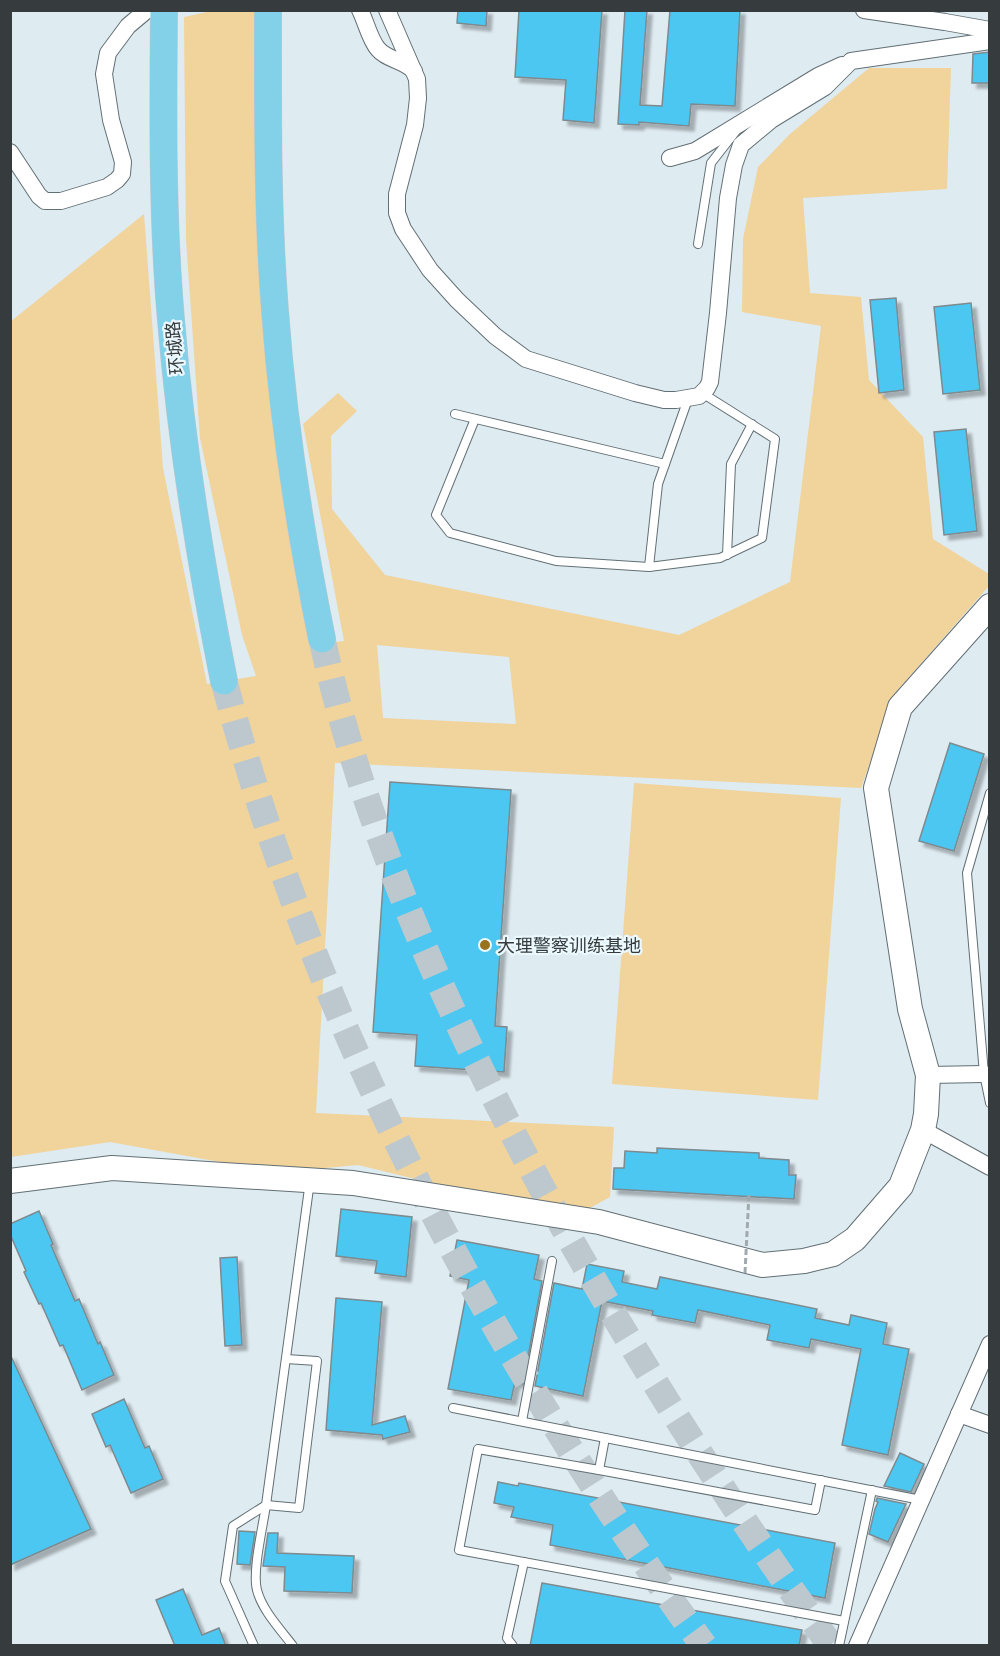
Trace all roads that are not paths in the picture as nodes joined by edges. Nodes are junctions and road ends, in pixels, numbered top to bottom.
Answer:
1 (147, 10) edge
2 (164, 10) edge
3 (268, 10) edge
4 (360, 10) edge
5 (387, 10) edge
6 (864, 10) edge
7 (990, 30) edge
8 (990, 41) edge
9 (851, 61) junction
10 (415, 72) junction
11 (743, 122) junction
12 (10, 152) edge
13 (670, 158) dead end
14 (698, 244) dead end
15 (695, 396) junction
16 (455, 414) dead end
17 (475, 419) junction
18 (752, 424) junction
19 (665, 464) junction
20 (727, 555) junction
21 (649, 567) junction
22 (990, 606) edge
23 (322, 639) tunnel mouth
24 (224, 681) tunnel mouth
25 (990, 793) edge
26 (984, 1074) junction
27 (928, 1075) junction
28 (990, 1103) edge
29 (923, 1130) junction
30 (990, 1167) edge
31 (10, 1181) edge
32 (310, 1181) junction
33 (552, 1261) dead end
34 (990, 1344) edge
35 (286, 1359) junction
36 (453, 1408) dead end
37 (959, 1414) junction
38 (522, 1421) junction
39 (990, 1425) edge
40 (605, 1438) junction
41 (599, 1470) junction
42 (821, 1480) junction
43 (872, 1490) junction
44 (921, 1500) junction
45 (266, 1505) junction
46 (524, 1562) junction
47 (844, 1621) junction
48 (254, 1646) edge
49 (293, 1646) edge
50 (513, 1646) edge
51 (838, 1646) edge
52 (857, 1646) edge

1 - 12 street
2 - 24 main road, 环城路
3 - 23 main road
4 - 10 street
5 - 10 street
6 - 7 street
8 - 9 street
9 - 11 street
9 - 15 street
10 - 15 street
11 - 13 street
11 - 14 lane
15 - 18 lane
15 - 19 lane
16 - 17 lane
17 - 19 lane
17 - 21 lane
18 - 20 lane
18 - 20 lane
19 - 21 lane
20 - 21 lane
22 - 27 street
25 - 26 lane
26 - 27 street
26 - 28 lane
27 - 29 street
29 - 30 street
29 - 32 street
31 - 32 street
32 - 35 lane
33 - 38 lane
34 - 37 street
35 - 45 lane
35 - 45 lane
36 - 38 lane
37 - 39 street
37 - 44 street
38 - 40 lane
40 - 41 lane
40 - 42 lane
41 - 42 lane
41 - 46 lane
42 - 43 lane
43 - 44 lane
43 - 47 lane
44 - 52 street
45 - 48 lane
45 - 49 lane
46 - 47 lane
46 - 50 lane
47 - 51 lane

